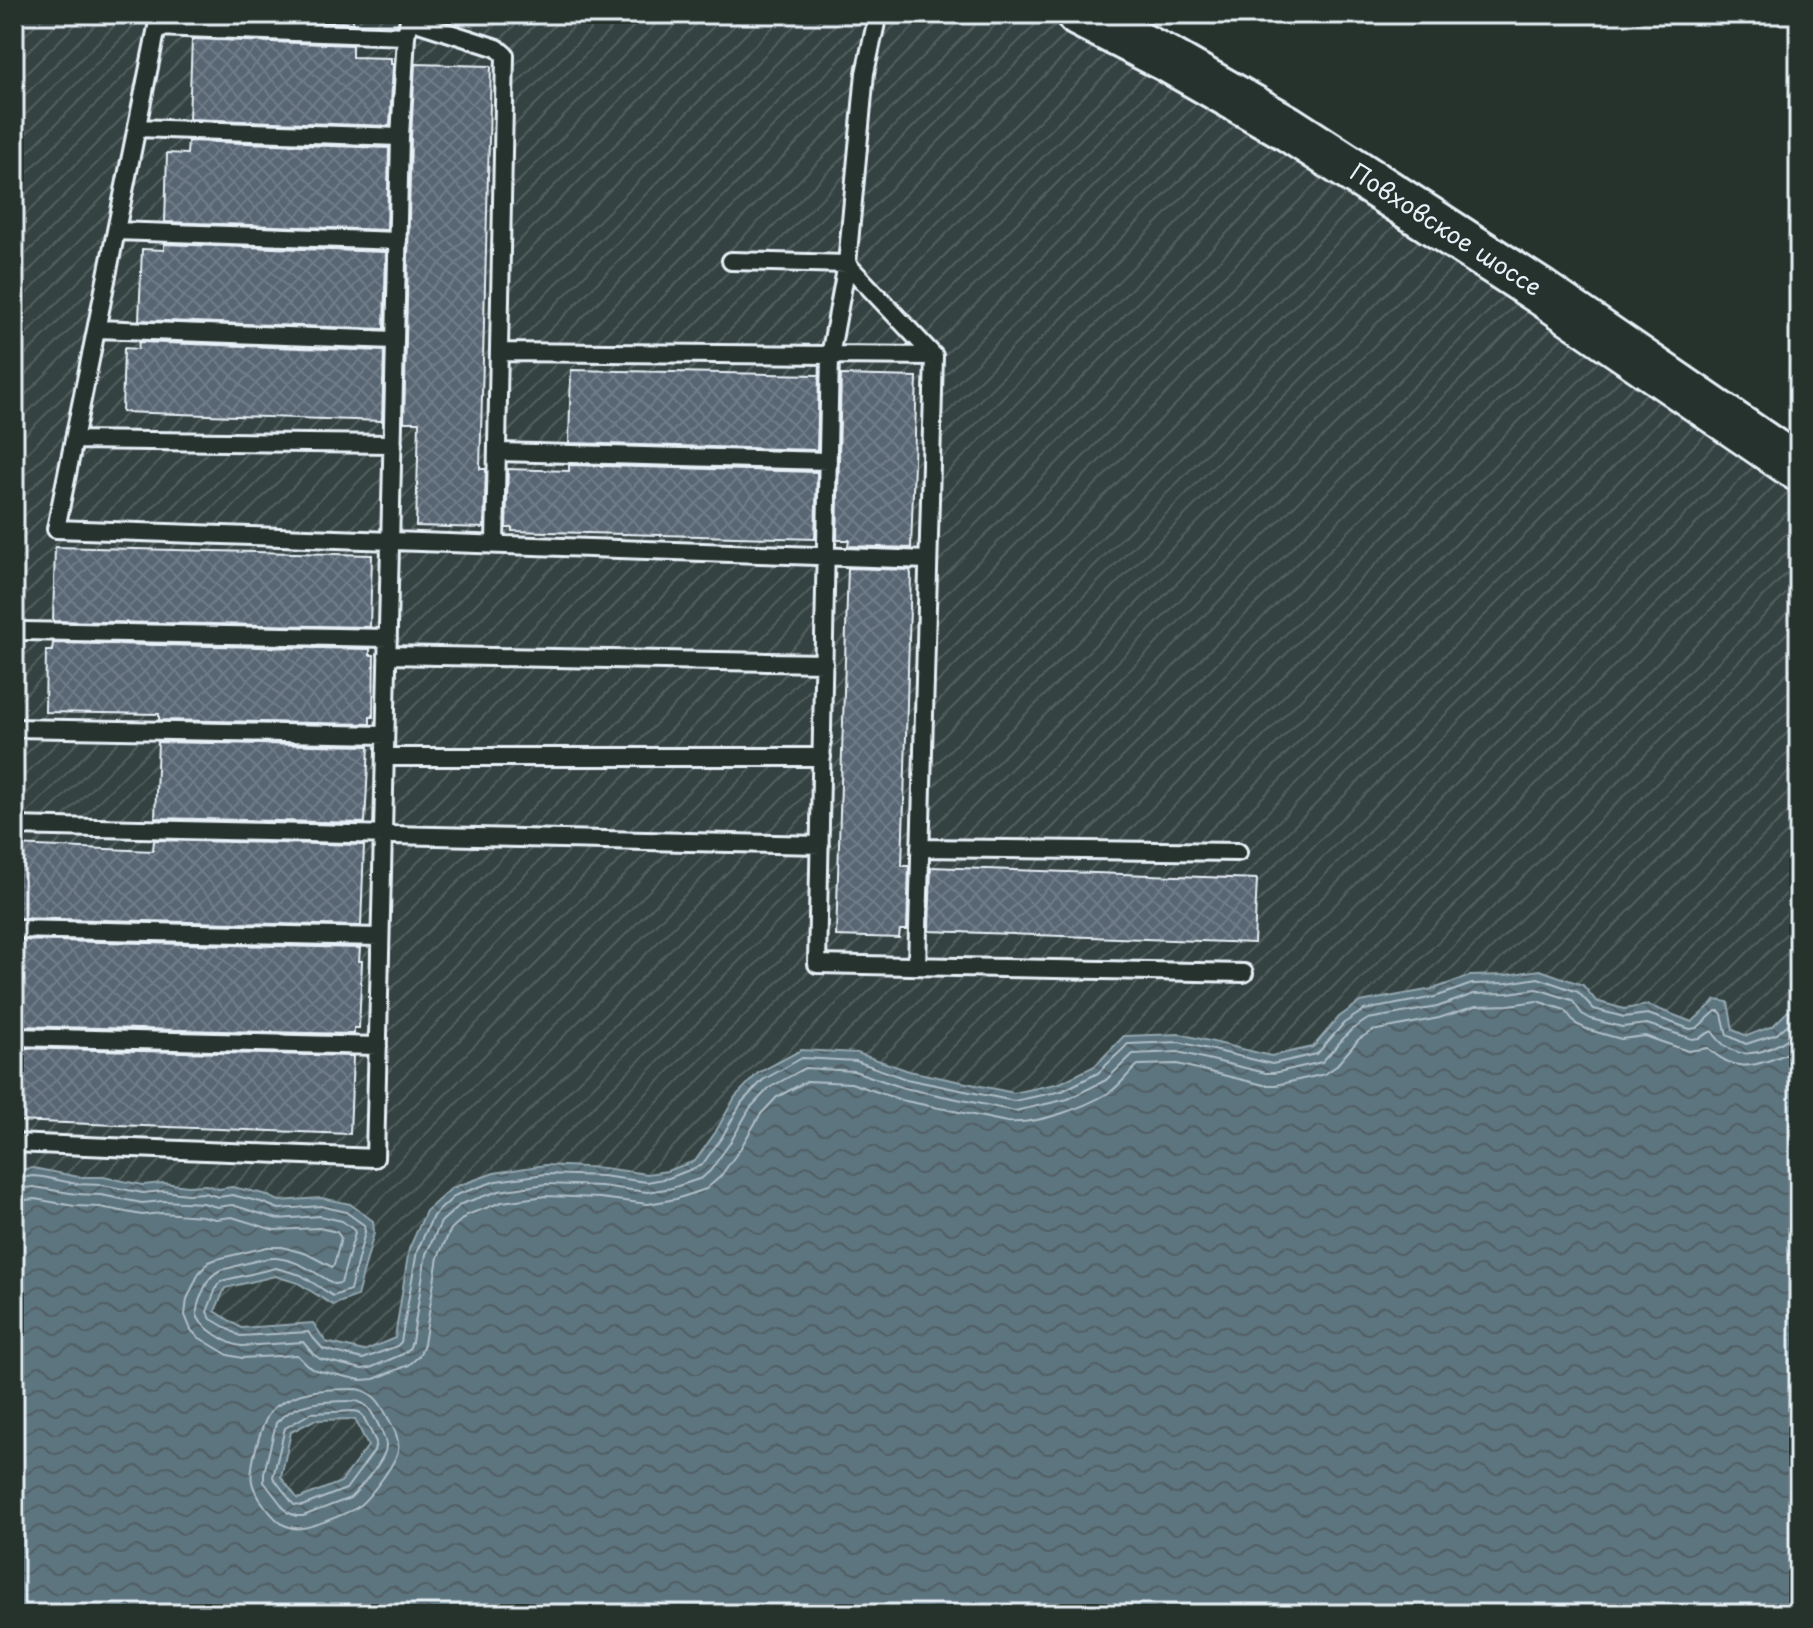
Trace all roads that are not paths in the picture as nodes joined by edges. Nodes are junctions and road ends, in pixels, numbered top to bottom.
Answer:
1 (878, 14) edge
2 (1079, 14) edge
3 (408, 23) edge
4 (137, 128) junction
5 (400, 137) junction
6 (116, 231) junction
7 (398, 241) junction
8 (731, 261) dead end
9 (847, 264) junction
10 (97, 329) junction
11 (395, 340) junction
12 (499, 352) junction
13 (830, 356) junction
14 (934, 356) junction
15 (75, 440) junction
16 (393, 444) junction
17 (497, 452) junction
18 (828, 461) junction
19 (1799, 469) edge
20 (390, 542) junction
21 (495, 544) junction
22 (826, 557) junction
23 (928, 560) junction
24 (24, 631) dead end
25 (388, 638) junction
26 (387, 655) junction
27 (824, 663) junction
28 (14, 728) edge
29 (385, 735) junction
30 (385, 757) junction
31 (822, 757) junction
32 (14, 826) edge
33 (383, 836) junction
34 (820, 845) junction
35 (920, 848) junction
36 (1238, 852) dead end
37 (14, 929) edge
38 (380, 937) junction
39 (917, 966) junction
40 (1244, 973) dead end
41 (14, 1037) edge
42 (378, 1046) junction
43 (14, 1143) edge

1 - 9 lane
2 - 19 main road, Повховское шоссе
3 - 4 lane
3 - 5 lane
3 - 12 lane
4 - 5 lane
4 - 6 lane
5 - 7 lane
6 - 7 lane
6 - 10 lane
7 - 11 lane
8 - 9 lane
9 - 13 lane
9 - 14 lane
10 - 11 lane
10 - 15 lane
11 - 16 lane
12 - 13 lane
12 - 17 lane
13 - 14 lane
13 - 18 lane
14 - 23 lane
15 - 16 lane
15 - 20 lane
16 - 20 lane
17 - 18 lane
17 - 21 lane
18 - 22 lane
20 - 21 lane
20 - 25 lane
21 - 22 lane
22 - 23 lane
22 - 27 lane
23 - 35 lane
24 - 25 lane
25 - 26 lane
26 - 27 lane
26 - 29 lane
27 - 31 lane
28 - 29 lane
29 - 30 lane
30 - 31 lane
30 - 33 lane
31 - 34 lane
32 - 33 lane
33 - 34 lane
33 - 38 lane
34 - 39 lane
35 - 36 lane
35 - 39 lane
37 - 38 lane
38 - 42 lane
39 - 40 lane
41 - 42 lane
42 - 43 lane

